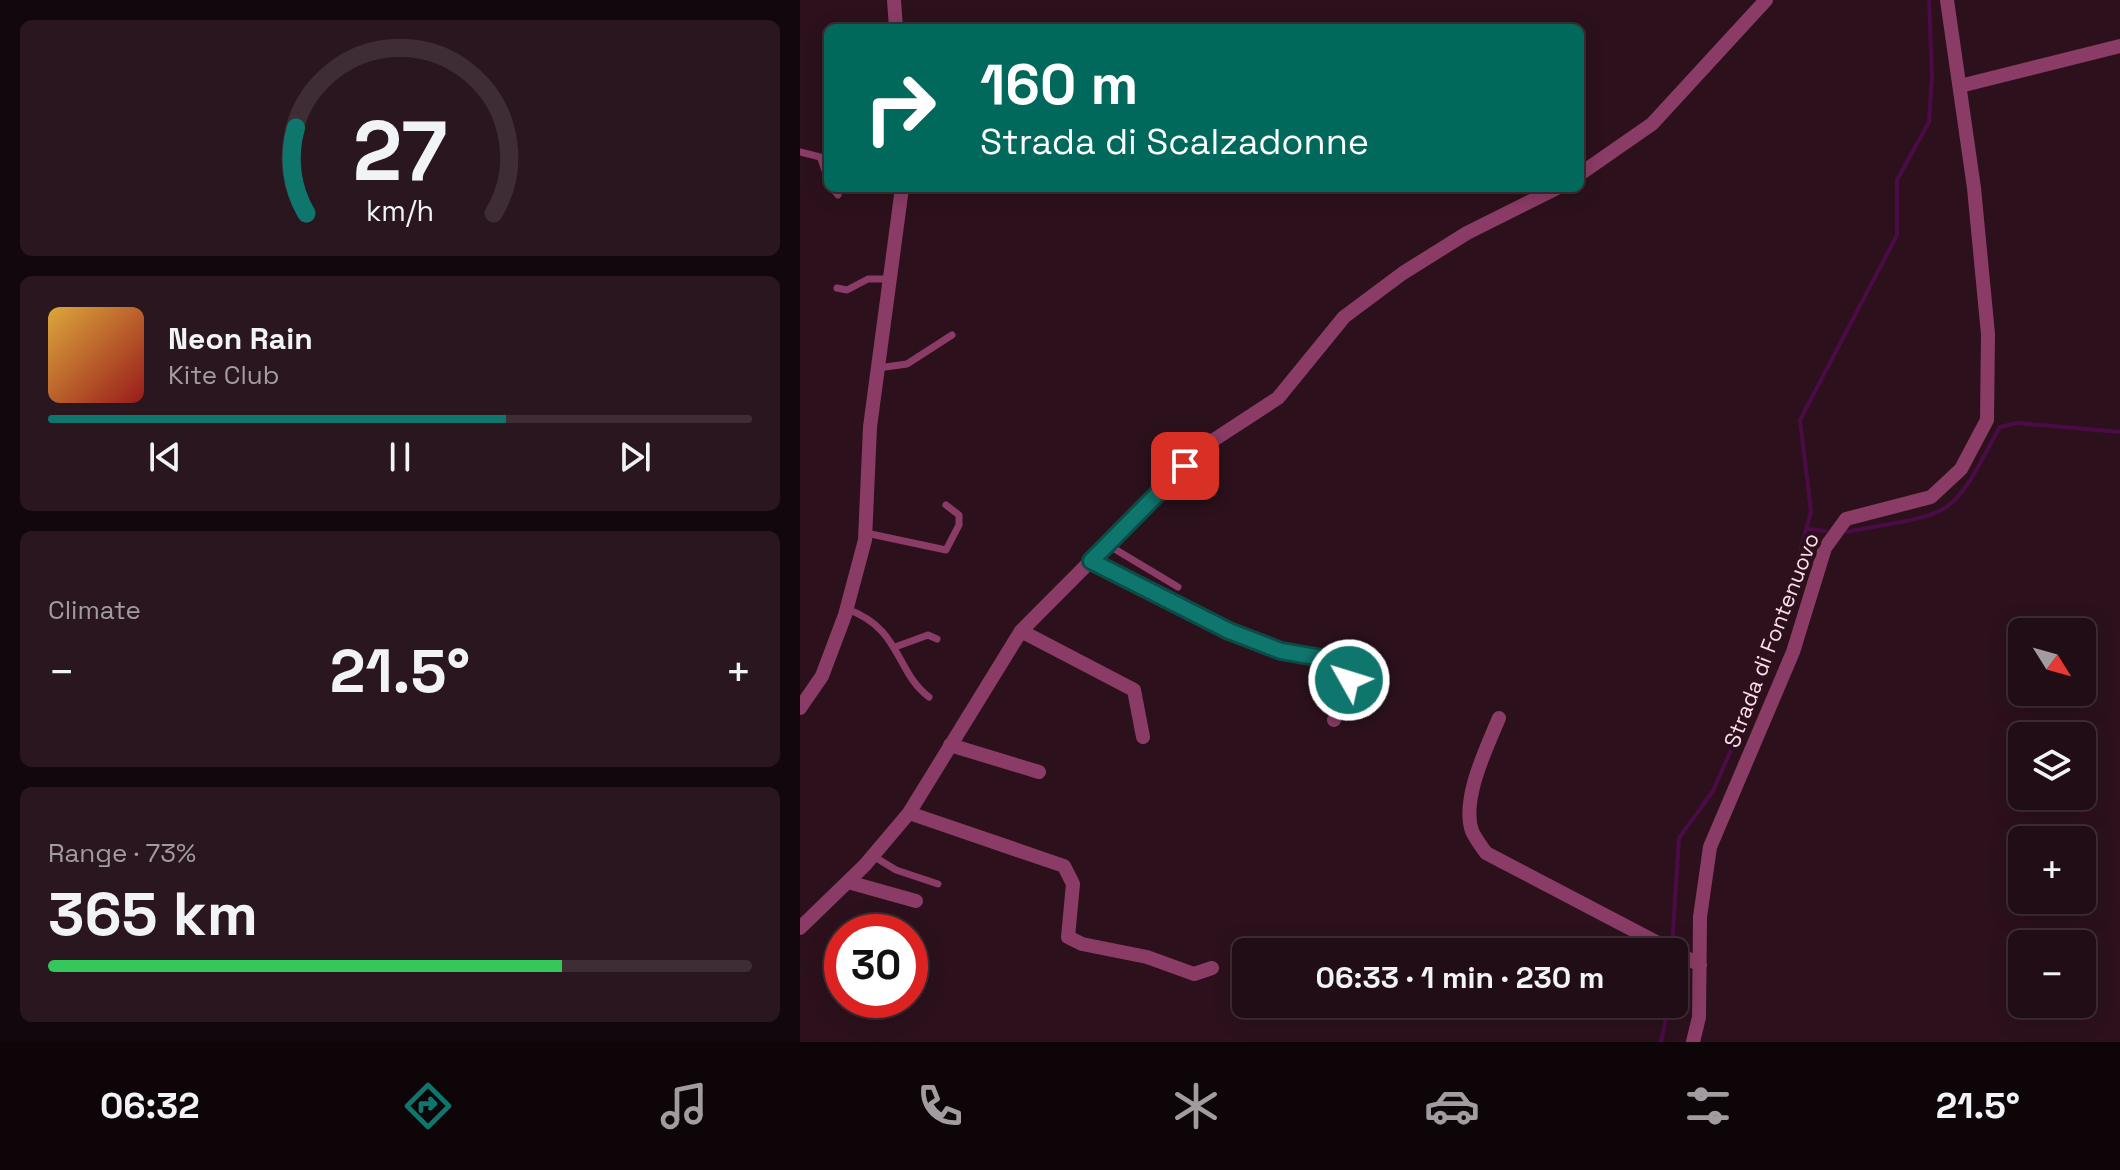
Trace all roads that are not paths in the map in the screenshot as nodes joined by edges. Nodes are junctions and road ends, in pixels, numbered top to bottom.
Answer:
1 (894, 0) edge
2 (1766, 0) edge
3 (1947, 0) edge
4 (896, 24) edge
5 (2120, 46) edge
6 (1960, 86) junction
7 (800, 152) edge
8 (824, 159) edge
9 (1584, 171) edge
10 (901, 192) edge
11 (1549, 192) edge
12 (889, 279) junction
13 (837, 288) dead end
14 (952, 335) dead end
15 (878, 368) junction
16 (946, 505) dead end
17 (865, 533) junction
18 (1108, 545) junction
19 (1091, 561) junction
20 (1178, 587) dead end
21 (847, 609) junction
22 (1021, 631) junction
23 (937, 639) dead end
24 (895, 647) junction
25 (929, 697) dead end
26 (800, 708) edge
27 (1499, 718) dead end
28 (1334, 720) dead end
29 (1143, 737) dead end
30 (950, 745) junction
31 (1039, 772) dead end
32 (909, 813) junction
33 (873, 856) junction
34 (848, 882) junction
35 (938, 884) dead end
36 (916, 901) dead end
37 (800, 928) edge
38 (1700, 965) junction
39 (1212, 968) dead end
40 (1693, 1042) edge

1 - 4 street
2 - 9 street
3 - 6 street, Strada di Fontenuovo
5 - 6 street
6 - 38 street, Strada di Fontenuovo
7 - 8 lane
10 - 12 street
11 - 18 street
12 - 13 lane
12 - 15 street
14 - 15 lane
15 - 17 street
16 - 17 lane
17 - 21 street
18 - 19 street
18 - 20 lane
19 - 22 street
19 - 28 street
21 - 24 lane
21 - 26 street
22 - 29 street
22 - 30 street
23 - 24 lane
24 - 25 lane
27 - 38 street
30 - 31 street
30 - 32 street
32 - 33 street
32 - 39 street
33 - 34 street
33 - 35 lane
34 - 36 street
34 - 37 street
38 - 40 street, Strada di Fontenuovo

